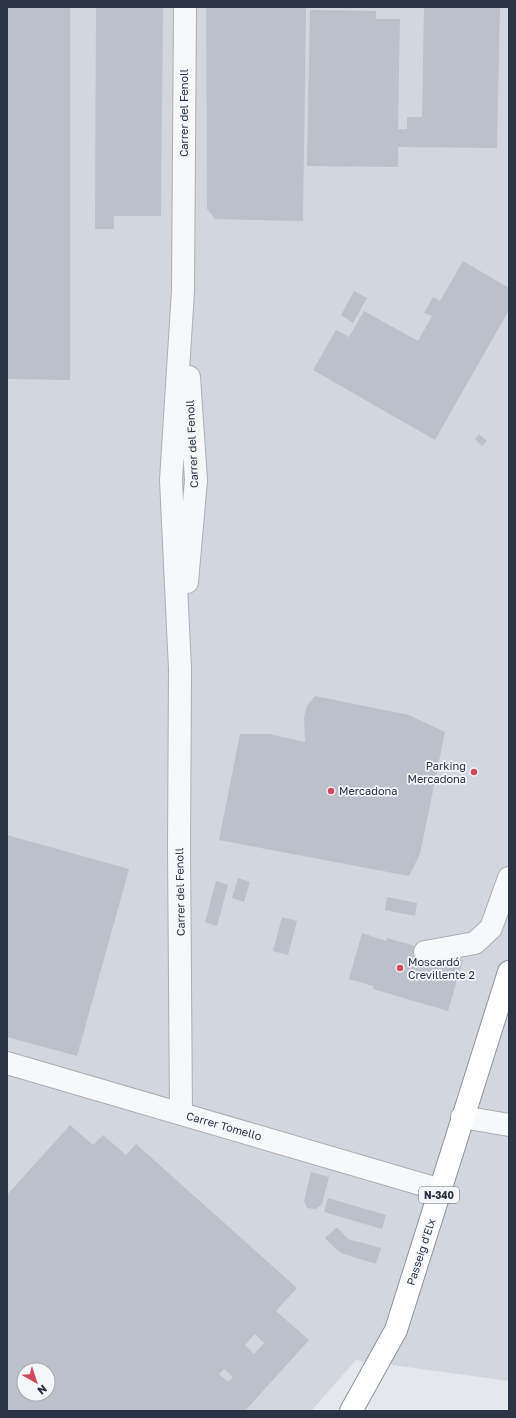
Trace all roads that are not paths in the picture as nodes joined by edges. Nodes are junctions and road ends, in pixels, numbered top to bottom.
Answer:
1 (185, 7) edge
2 (509, 878) edge
3 (424, 952) dead end
4 (509, 972) edge
5 (7, 1063) edge
6 (181, 1114) junction
7 (462, 1117) junction
8 (509, 1125) edge
9 (441, 1190) junction
10 (351, 1411) edge

1 - 6 street, Carrer del Fenoll
2 - 3 street
4 - 7 highway, Passeig d'Elx / N-340
5 - 6 street, Carrer Tomello
6 - 9 street, Carrer Tomello
7 - 8 street
7 - 9 highway, Passeig d'Elx / N-340
9 - 10 highway, Passeig d'Elx / N-340

